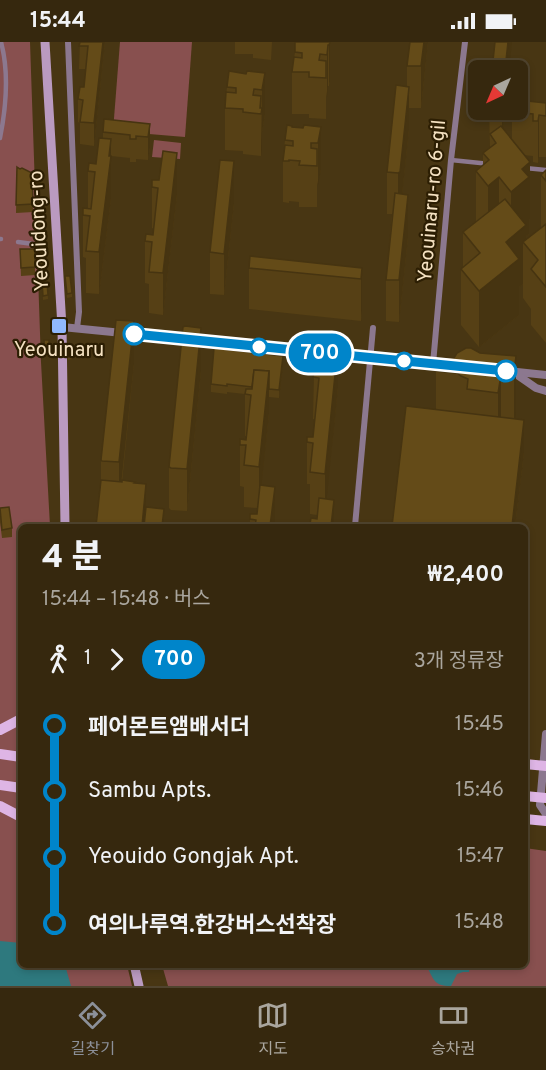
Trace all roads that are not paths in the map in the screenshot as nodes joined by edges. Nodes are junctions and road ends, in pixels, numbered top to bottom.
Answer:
1 (1, 42) edge
2 (45, 42) edge
3 (68, 42) edge
4 (465, 42) edge
5 (0, 138) edge
6 (451, 160) junction
7 (498, 165) edge
8 (522, 168) edge
9 (546, 170) edge
10 (18, 242) dead end
11 (41, 245) dead end
12 (62, 327) junction
13 (77, 328) junction
14 (373, 328) dead end
15 (371, 358) junction
16 (433, 364) junction
17 (454, 366) edge
18 (495, 370) edge
19 (513, 372) junction
20 (546, 375) edge
21 (546, 391) edge
22 (64, 524) edge
23 (355, 524) edge
24 (18, 721) edge
25 (0, 730) edge
26 (546, 734) edge
27 (3, 754) edge
28 (18, 756) edge
29 (528, 764) edge
30 (544, 766) edge
31 (1, 785) edge
32 (18, 788) edge
33 (528, 796) edge
34 (543, 798) edge
35 (0, 806) edge
36 (546, 814) edge
37 (18, 815) edge
38 (528, 819) edge
39 (546, 821) edge
40 (135, 968) edge
41 (139, 986) edge

1 - 5 street
2 - 12 main road, Yeouidong-ro
3 - 13 street
4 - 6 street, Yeouinaru-ro 6-gil
6 - 7 street
6 - 16 street, Yeouinaru-ro 6-gil
8 - 9 street
10 - 11 street
12 - 13 street
12 - 22 main road, Yeouidong-ro
13 - 15 street
14 - 15 street
15 - 16 street
15 - 23 street
16 - 17 street
18 - 19 street
19 - 20 street
19 - 21 street
24 - 25 main road
26 - 30 street
27 - 28 main road
29 - 30 main road
30 - 34 street
31 - 32 main road
33 - 34 main road
34 - 36 street
35 - 37 main road
38 - 39 main road
40 - 41 main road

